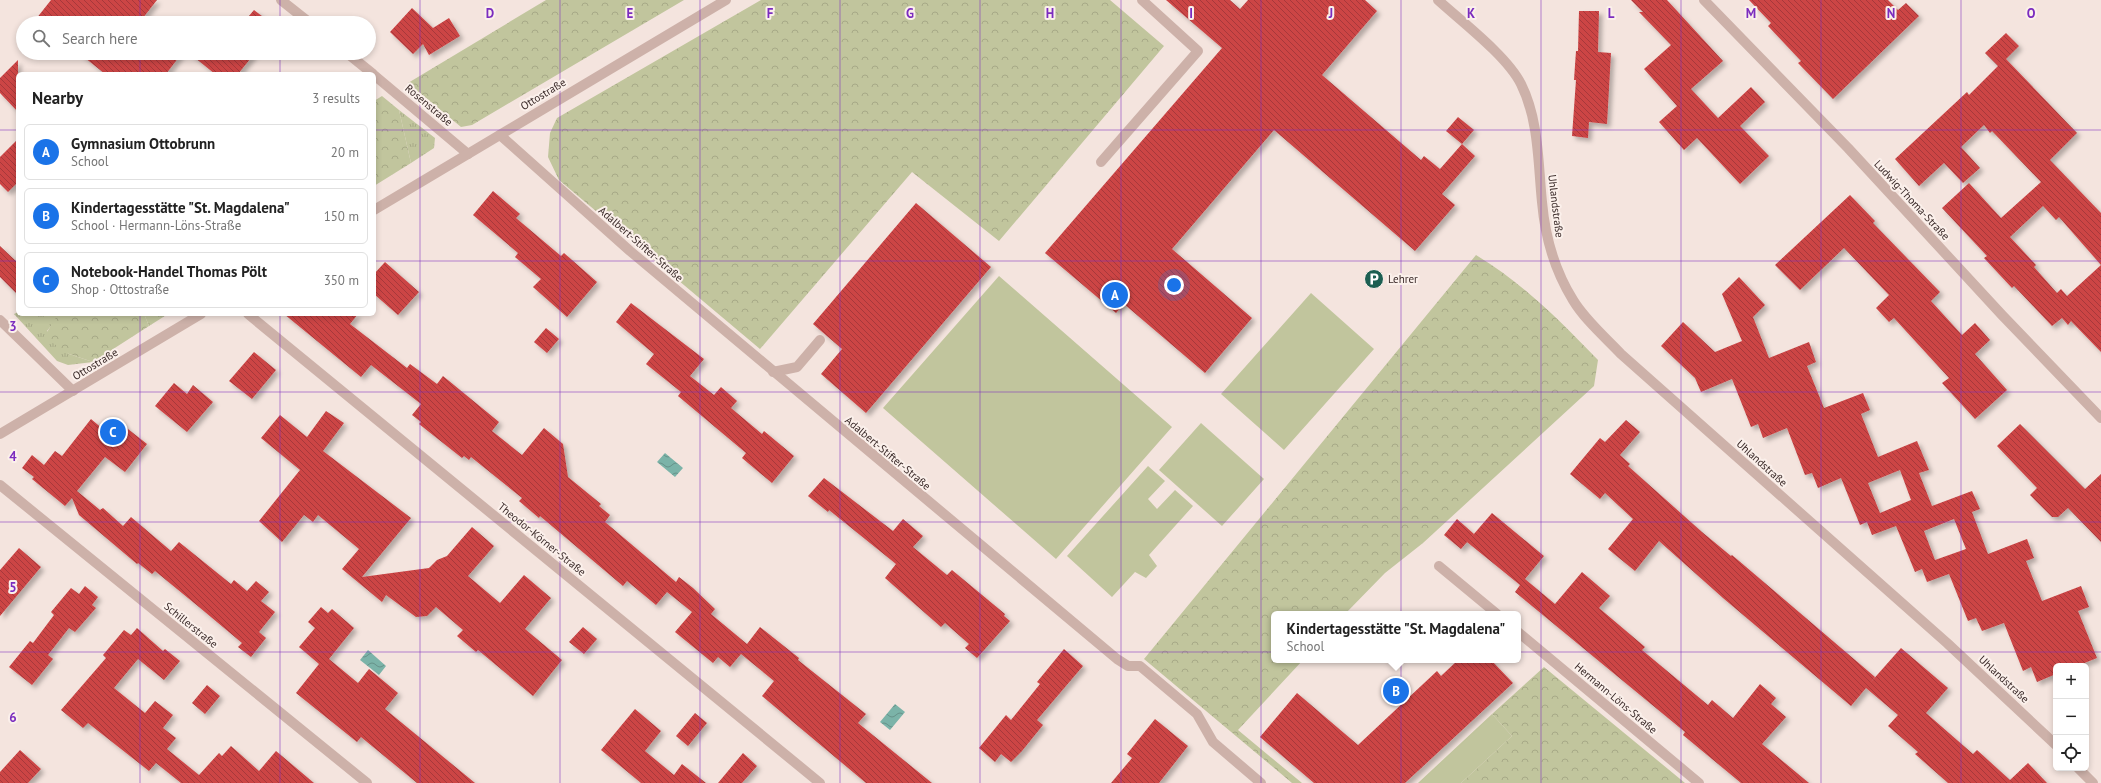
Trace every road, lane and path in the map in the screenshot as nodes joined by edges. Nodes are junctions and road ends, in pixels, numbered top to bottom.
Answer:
1 (281, 0) edge
2 (726, 0) edge
3 (1142, 0) edge
4 (1438, 0) edge
5 (1704, 0) edge
6 (301, 16) edge
7 (356, 60) edge
8 (371, 72) edge
9 (376, 77) edge
10 (500, 134) junction
11 (468, 154) junction
12 (1101, 162) dead end
13 (376, 209) edge
14 (198, 316) edge
15 (250, 316) edge
16 (0, 320) edge
17 (820, 340) dead end
18 (773, 372) junction
19 (73, 391) junction
20 (2101, 418) edge
21 (0, 434) edge
22 (0, 485) edge
23 (1439, 566) dead end
24 (1493, 611) edge
25 (1521, 635) edge
26 (2053, 742) edge
27 (2081, 771) edge
28 (367, 783) edge
29 (820, 783) edge
30 (1261, 783) edge
31 (1699, 783) edge
32 (2093, 783) edge

1 - 6 street
2 - 10 street, Ottostraße
3 - 12 street
4 - 26 street, Uhlandstraße
5 - 20 street, Ludwig-Thoma-Straße
7 - 8 street, Rosenstraße
9 - 11 street, Rosenstraße
10 - 11 street, Ottostraße
10 - 18 street, Adalbert-Stifter-Straße
11 - 13 street, Ottostraße
14 - 19 street, Ottostraße
15 - 29 street, Theodor-Körner-Straße
16 - 19 street
17 - 18 street
18 - 30 street, Adalbert-Stifter-Straße
19 - 21 street, Ottostraße
22 - 28 street, Schillerstraße
23 - 24 street
25 - 31 street, Hermann-Löns-Straße
27 - 32 street

